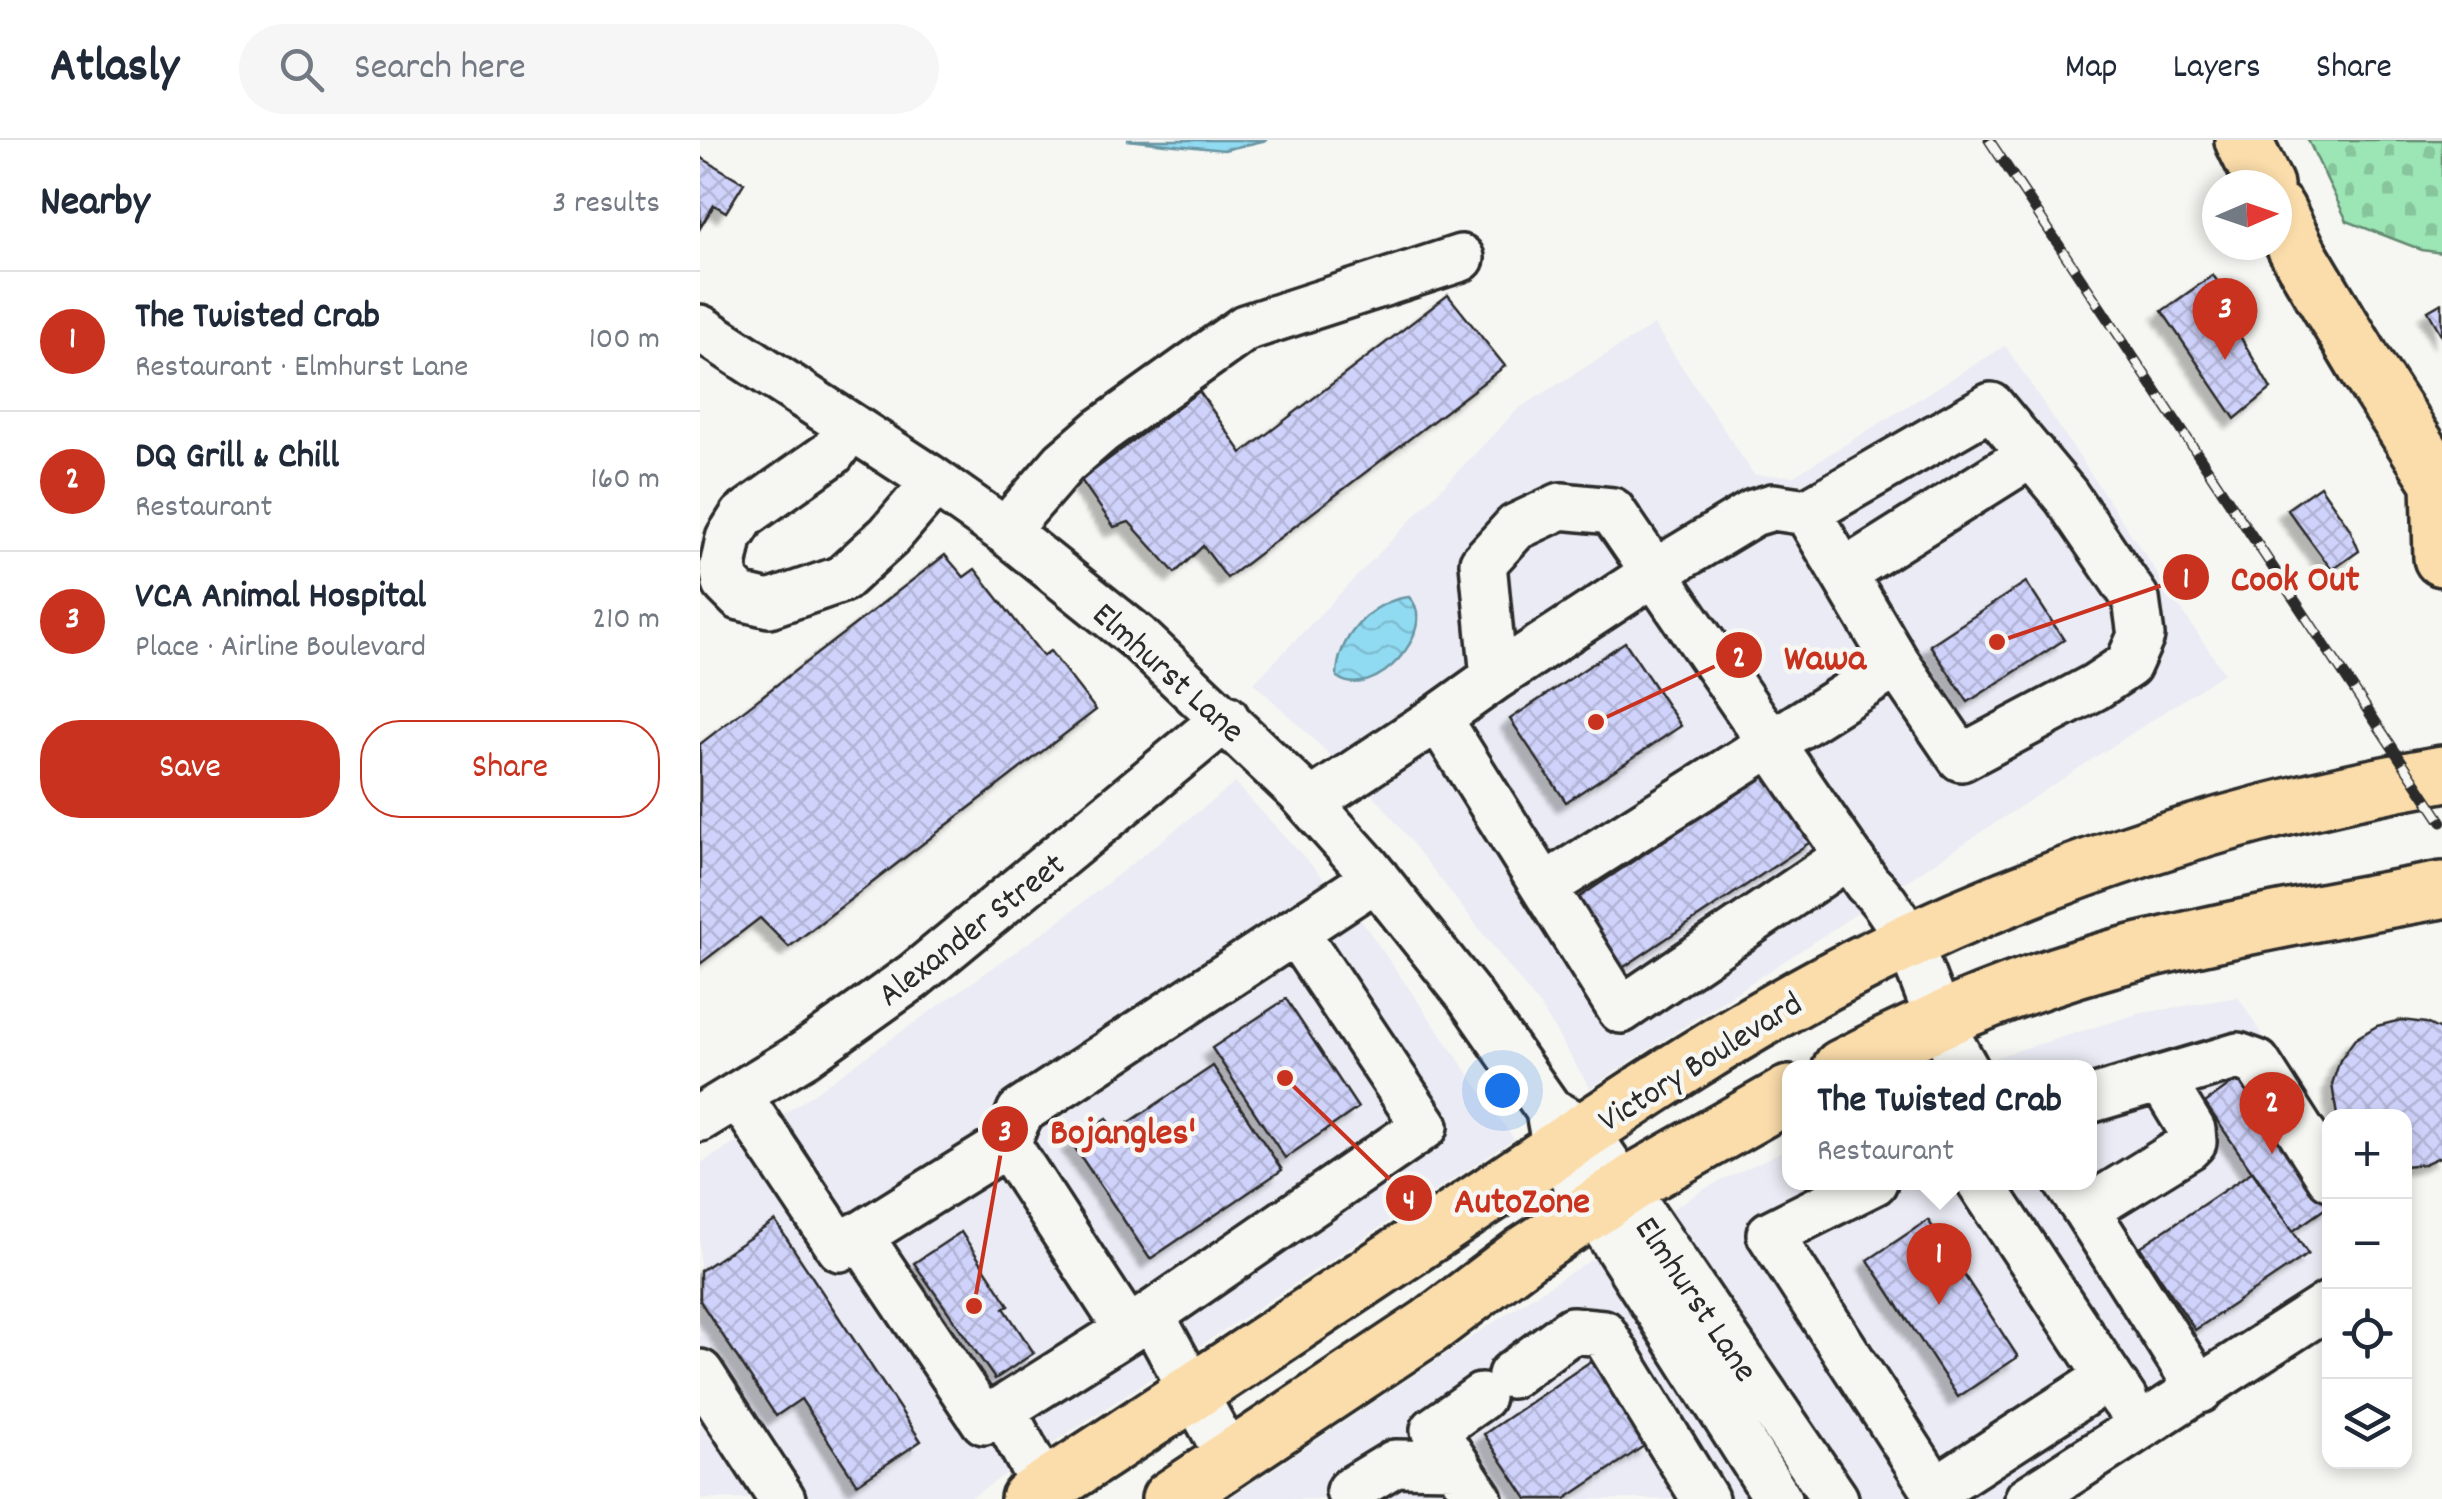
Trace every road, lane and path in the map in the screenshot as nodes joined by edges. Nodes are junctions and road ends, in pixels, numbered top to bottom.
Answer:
1 (2243, 140) edge
2 (2258, 170) edge
3 (2292, 240) edge
4 (1461, 258) dead end
5 (700, 328) edge
6 (850, 426) junction
7 (2032, 454) junction
8 (935, 482) junction
9 (2441, 482) edge
10 (1807, 512) junction
11 (1004, 531) junction
12 (2442, 558) edge
13 (1654, 573) junction
14 (1843, 573) junction
15 (1897, 664) junction
16 (1494, 678) junction
17 (1226, 718) junction
18 (1438, 718) junction
19 (2442, 731) edge
20 (1769, 744) junction
21 (2428, 777) edge
22 (1310, 803) junction
23 (1857, 869) junction
24 (1376, 878) junction
25 (1544, 887) junction
26 (2442, 890) edge
27 (1295, 931) junction
28 (1888, 952) junction
29 (1952, 1044) edge
30 (1878, 1060) edge
31 (2161, 1078) junction
32 (738, 1095) junction
33 (1782, 1098) edge
34 (2097, 1098) edge
35 (700, 1118) edge
36 (1563, 1130) junction
37 (1008, 1144) junction
38 (2322, 1165) edge
39 (2097, 1186) edge
40 (1858, 1190) edge
41 (1985, 1190) edge
42 (2076, 1196) edge
43 (1609, 1199) junction
44 (860, 1235) junction
45 (2322, 1309) edge
46 (1140, 1322) junction
47 (700, 1373) edge
48 (2108, 1378) junction
49 (2200, 1390) junction
50 (1194, 1392) junction
51 (993, 1415) junction
52 (2142, 1427) junction
53 (1230, 1459) junction
54 (1467, 1482) edge
55 (1037, 1494) edge
56 (782, 1499) edge
57 (1170, 1499) edge
58 (1354, 1499) edge
59 (1705, 1499) edge
60 (1778, 1499) edge
61 (1836, 1499) edge
62 (2028, 1499) edge

1 - 2 main road
3 - 9 main road
4 - 11 street
5 - 6 street, Elmhurst Lane
6 - 8 street, Elmhurst Lane
6 - 8 street
7 - 10 street
7 - 14 street
7 - 15 street
8 - 11 street, Elmhurst Lane
9 - 12 main road
10 - 13 street
10 - 14 street
11 - 17 street, Elmhurst Lane
13 - 16 street
13 - 16 street
13 - 20 street
14 - 15 street
15 - 20 street
16 - 18 street
17 - 22 street, Elmhurst Lane
17 - 32 street, Alexander Street
18 - 22 street
18 - 25 street
19 - 21 main road
20 - 23 street
20 - 25 street
21 - 28 main road, Victory Boulevard
22 - 24 street, Elmhurst Lane
23 - 25 street
23 - 28 street
24 - 27 street
24 - 36 street, Elmhurst Lane
26 - 29 main road
27 - 37 street
27 - 46 street
28 - 29 street
28 - 36 main road, Victory Boulevard
29 - 30 main road
31 - 34 street
31 - 38 street
31 - 39 street
32 - 35 street, Alexander Street
32 - 44 street
33 - 43 main road, Victory Boulevard
36 - 43 street, Elmhurst Lane
36 - 50 main road, Victory Boulevard
37 - 44 street
37 - 46 street
40 - 48 street
41 - 48 street
42 - 49 street
43 - 53 main road, Victory Boulevard
43 - 60 street, Elmhurst Lane
43 - 61 street, Elmhurst Lane
44 - 51 street
45 - 49 street
46 - 50 street
46 - 51 street
47 - 56 street
48 - 52 street
49 - 52 street
50 - 53 street
50 - 55 main road, Victory Boulevard
51 - 55 street
52 - 62 street
53 - 57 main road, Victory Boulevard
54 - 58 street
54 - 59 street

